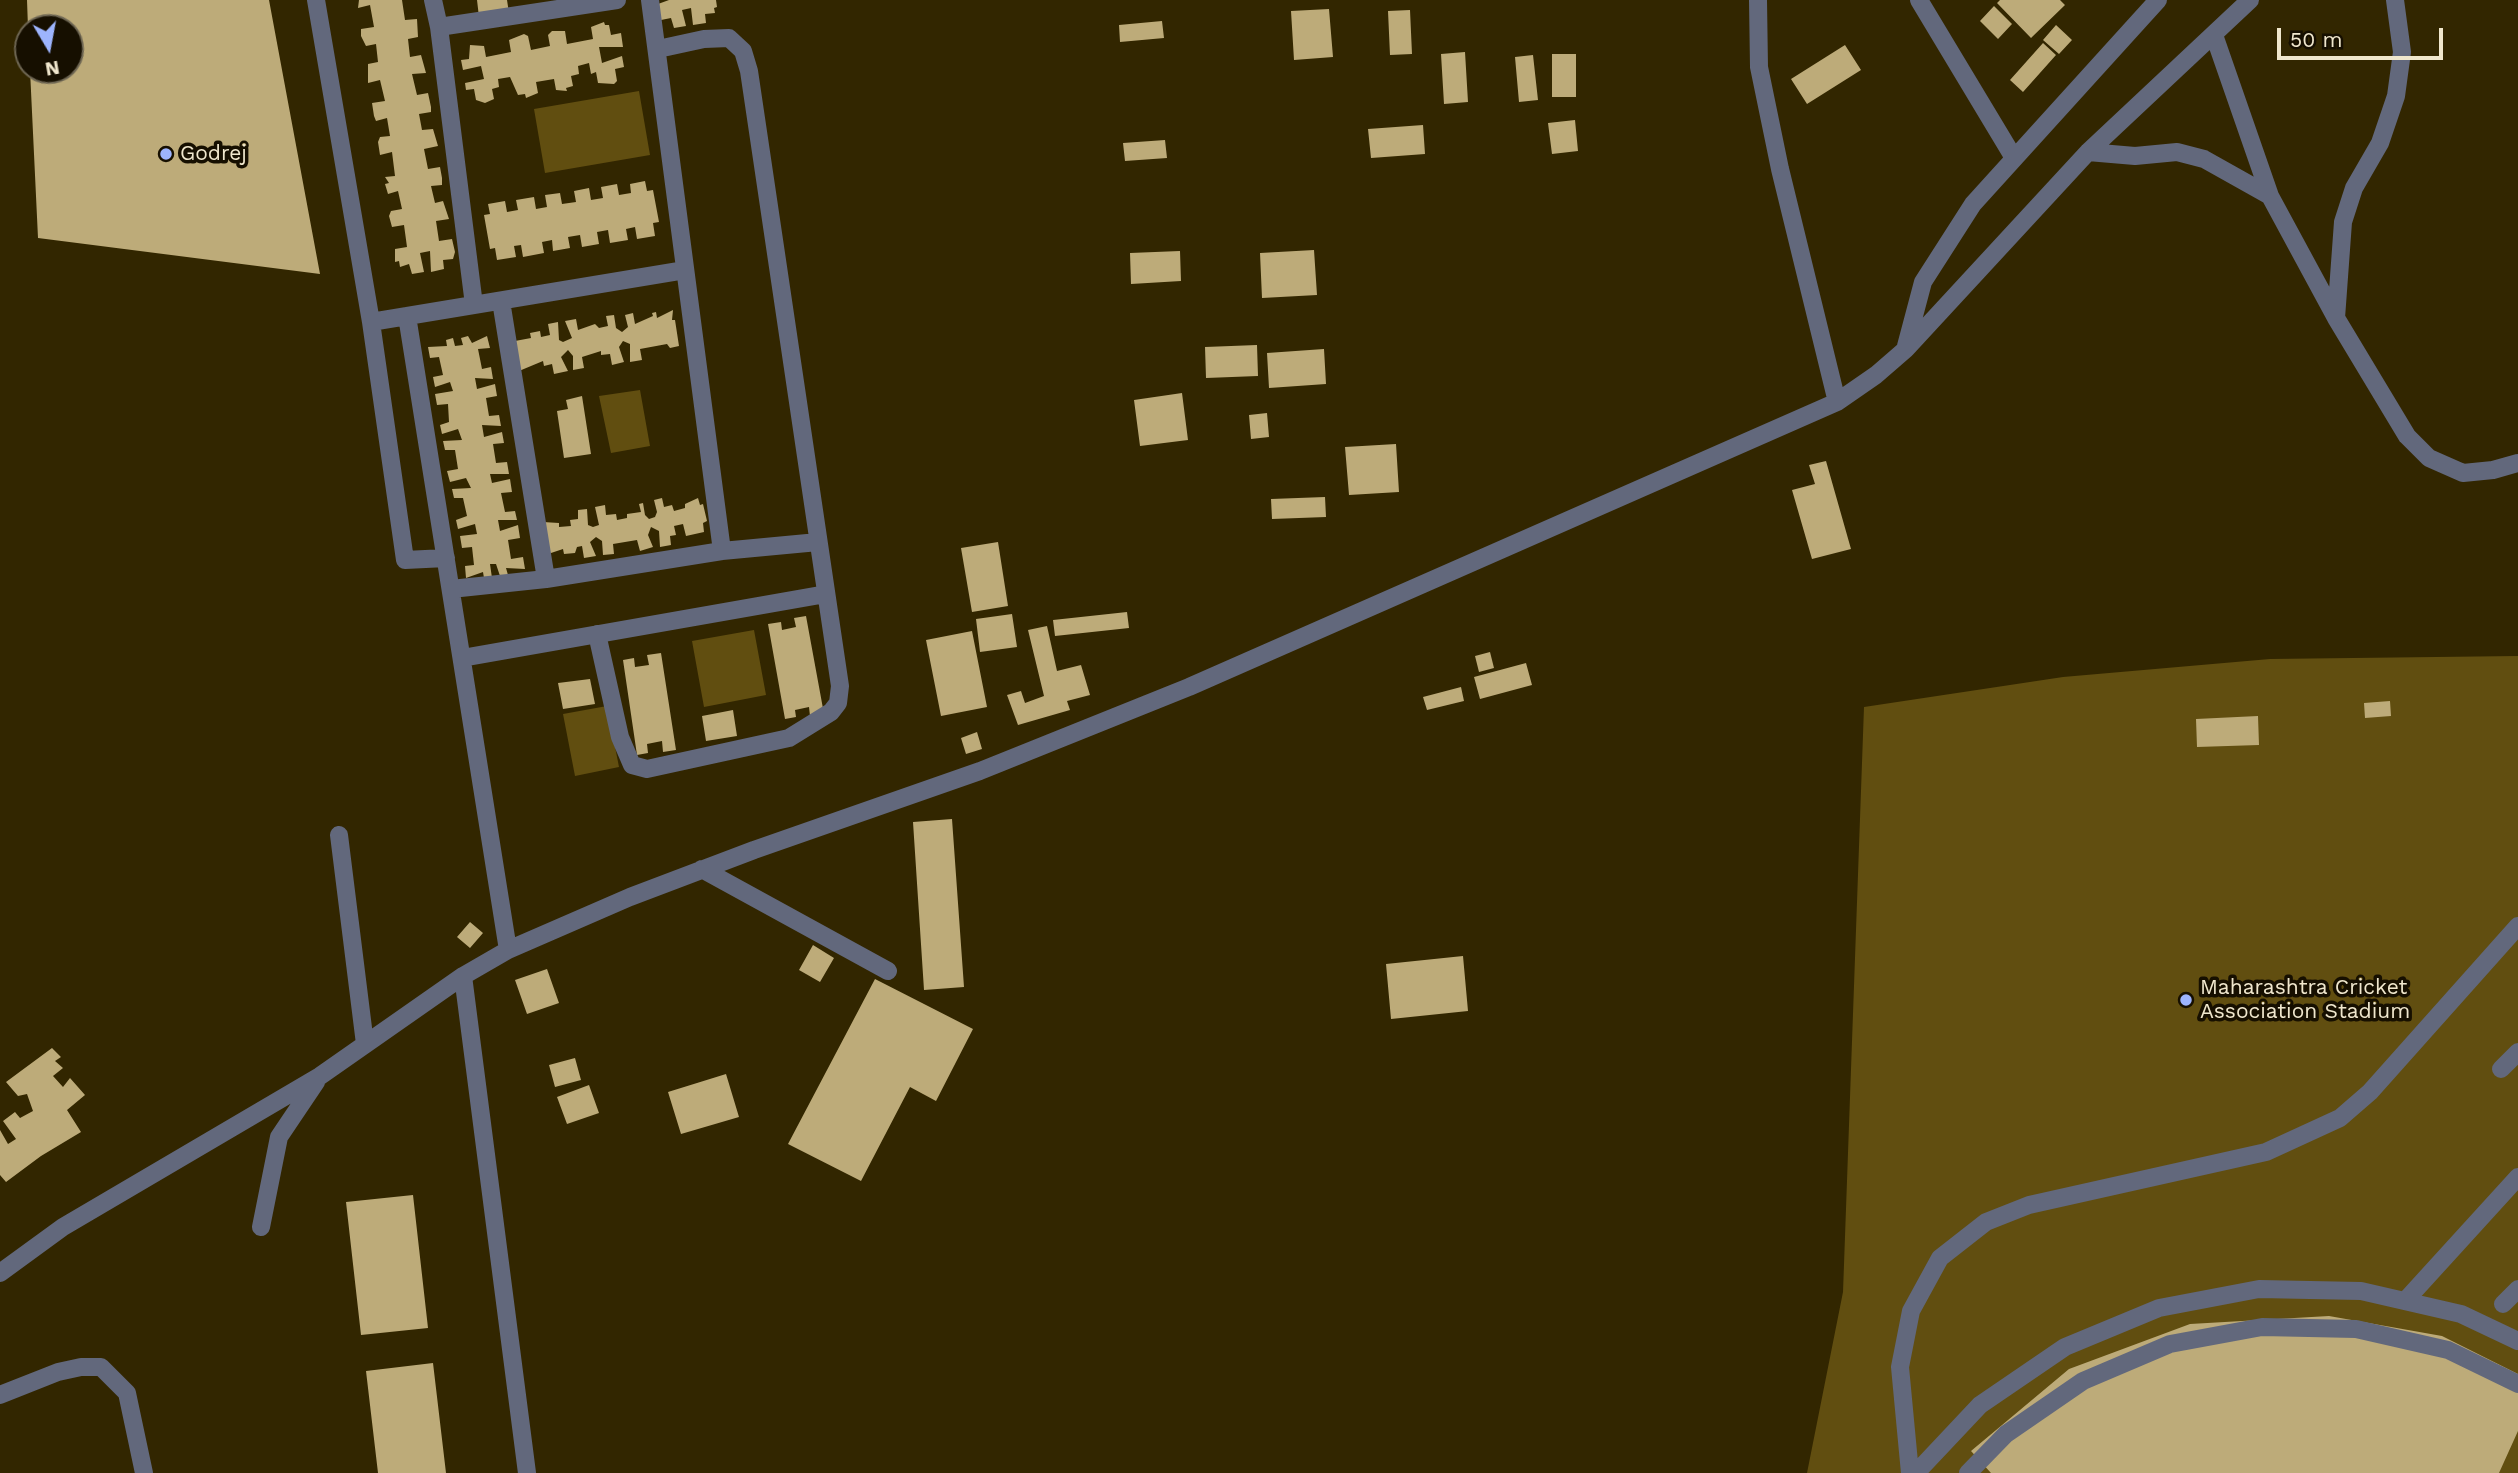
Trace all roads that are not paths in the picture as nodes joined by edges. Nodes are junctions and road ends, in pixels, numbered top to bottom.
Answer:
1 (316, 0) edge
2 (433, 0) edge
3 (617, 0) edge
4 (650, 0) edge
5 (1758, 0) edge
6 (1919, 0) edge
7 (2158, 0) edge
8 (2250, 0) edge
9 (2395, 0) edge
10 (439, 27) junction
11 (2214, 35) junction
12 (658, 49) junction
13 (2088, 152) junction
14 (2014, 159) junction
15 (2270, 196) junction
16 (685, 271) junction
17 (501, 301) junction
18 (474, 305) junction
19 (407, 316) junction
20 (2336, 318) junction
21 (371, 322) junction
22 (1906, 349) junction
23 (1836, 402) junction
24 (2518, 463) edge
25 (818, 542) junction
26 (722, 551) junction
27 (446, 558) junction
28 (546, 579) junction
29 (451, 589) junction
30 (826, 594) junction
31 (597, 634) junction
32 (462, 658) junction
33 (340, 835) dead end
34 (702, 869) junction
35 (2518, 926) edge
36 (508, 950) junction
37 (888, 971) dead end
38 (463, 976) junction
39 (365, 1044) junction
40 (2518, 1052) edge
41 (2501, 1069) dead end
42 (320, 1076) junction
43 (2518, 1177) edge
44 (261, 1227) dead end
45 (0, 1273) edge
46 (2518, 1289) edge
47 (2404, 1301) junction
48 (2503, 1304) dead end
49 (2518, 1341) edge
50 (2518, 1384) edge
51 (0, 1395) edge
52 (144, 1473) edge
53 (527, 1473) edge
54 (1910, 1473) edge
55 (1916, 1473) edge
56 (1968, 1473) edge

1 - 21 street
2 - 10 street
3 - 10 street
4 - 12 street
5 - 23 street
6 - 14 street
7 - 14 street
8 - 11 street
9 - 20 street
10 - 18 street
11 - 13 street
11 - 15 street
12 - 16 street
12 - 25 street
13 - 15 street
13 - 22 street
14 - 22 street
15 - 20 street
16 - 17 street
16 - 26 street
17 - 18 street
17 - 28 street
18 - 19 street
19 - 21 street
19 - 27 street
20 - 24 street
21 - 27 street
22 - 23 street
23 - 34 street
25 - 26 street
25 - 30 street
26 - 28 street
27 - 29 street
28 - 29 street
29 - 32 street
30 - 31 street
30 - 31 street
31 - 32 street
32 - 36 street
33 - 39 street
34 - 36 street
34 - 37 street
35 - 54 street
36 - 38 street
38 - 39 street
38 - 53 street
39 - 42 street
40 - 41 street
42 - 44 street
42 - 45 street
43 - 47 street
46 - 48 street
47 - 49 street
47 - 55 street
50 - 56 street
51 - 52 street

